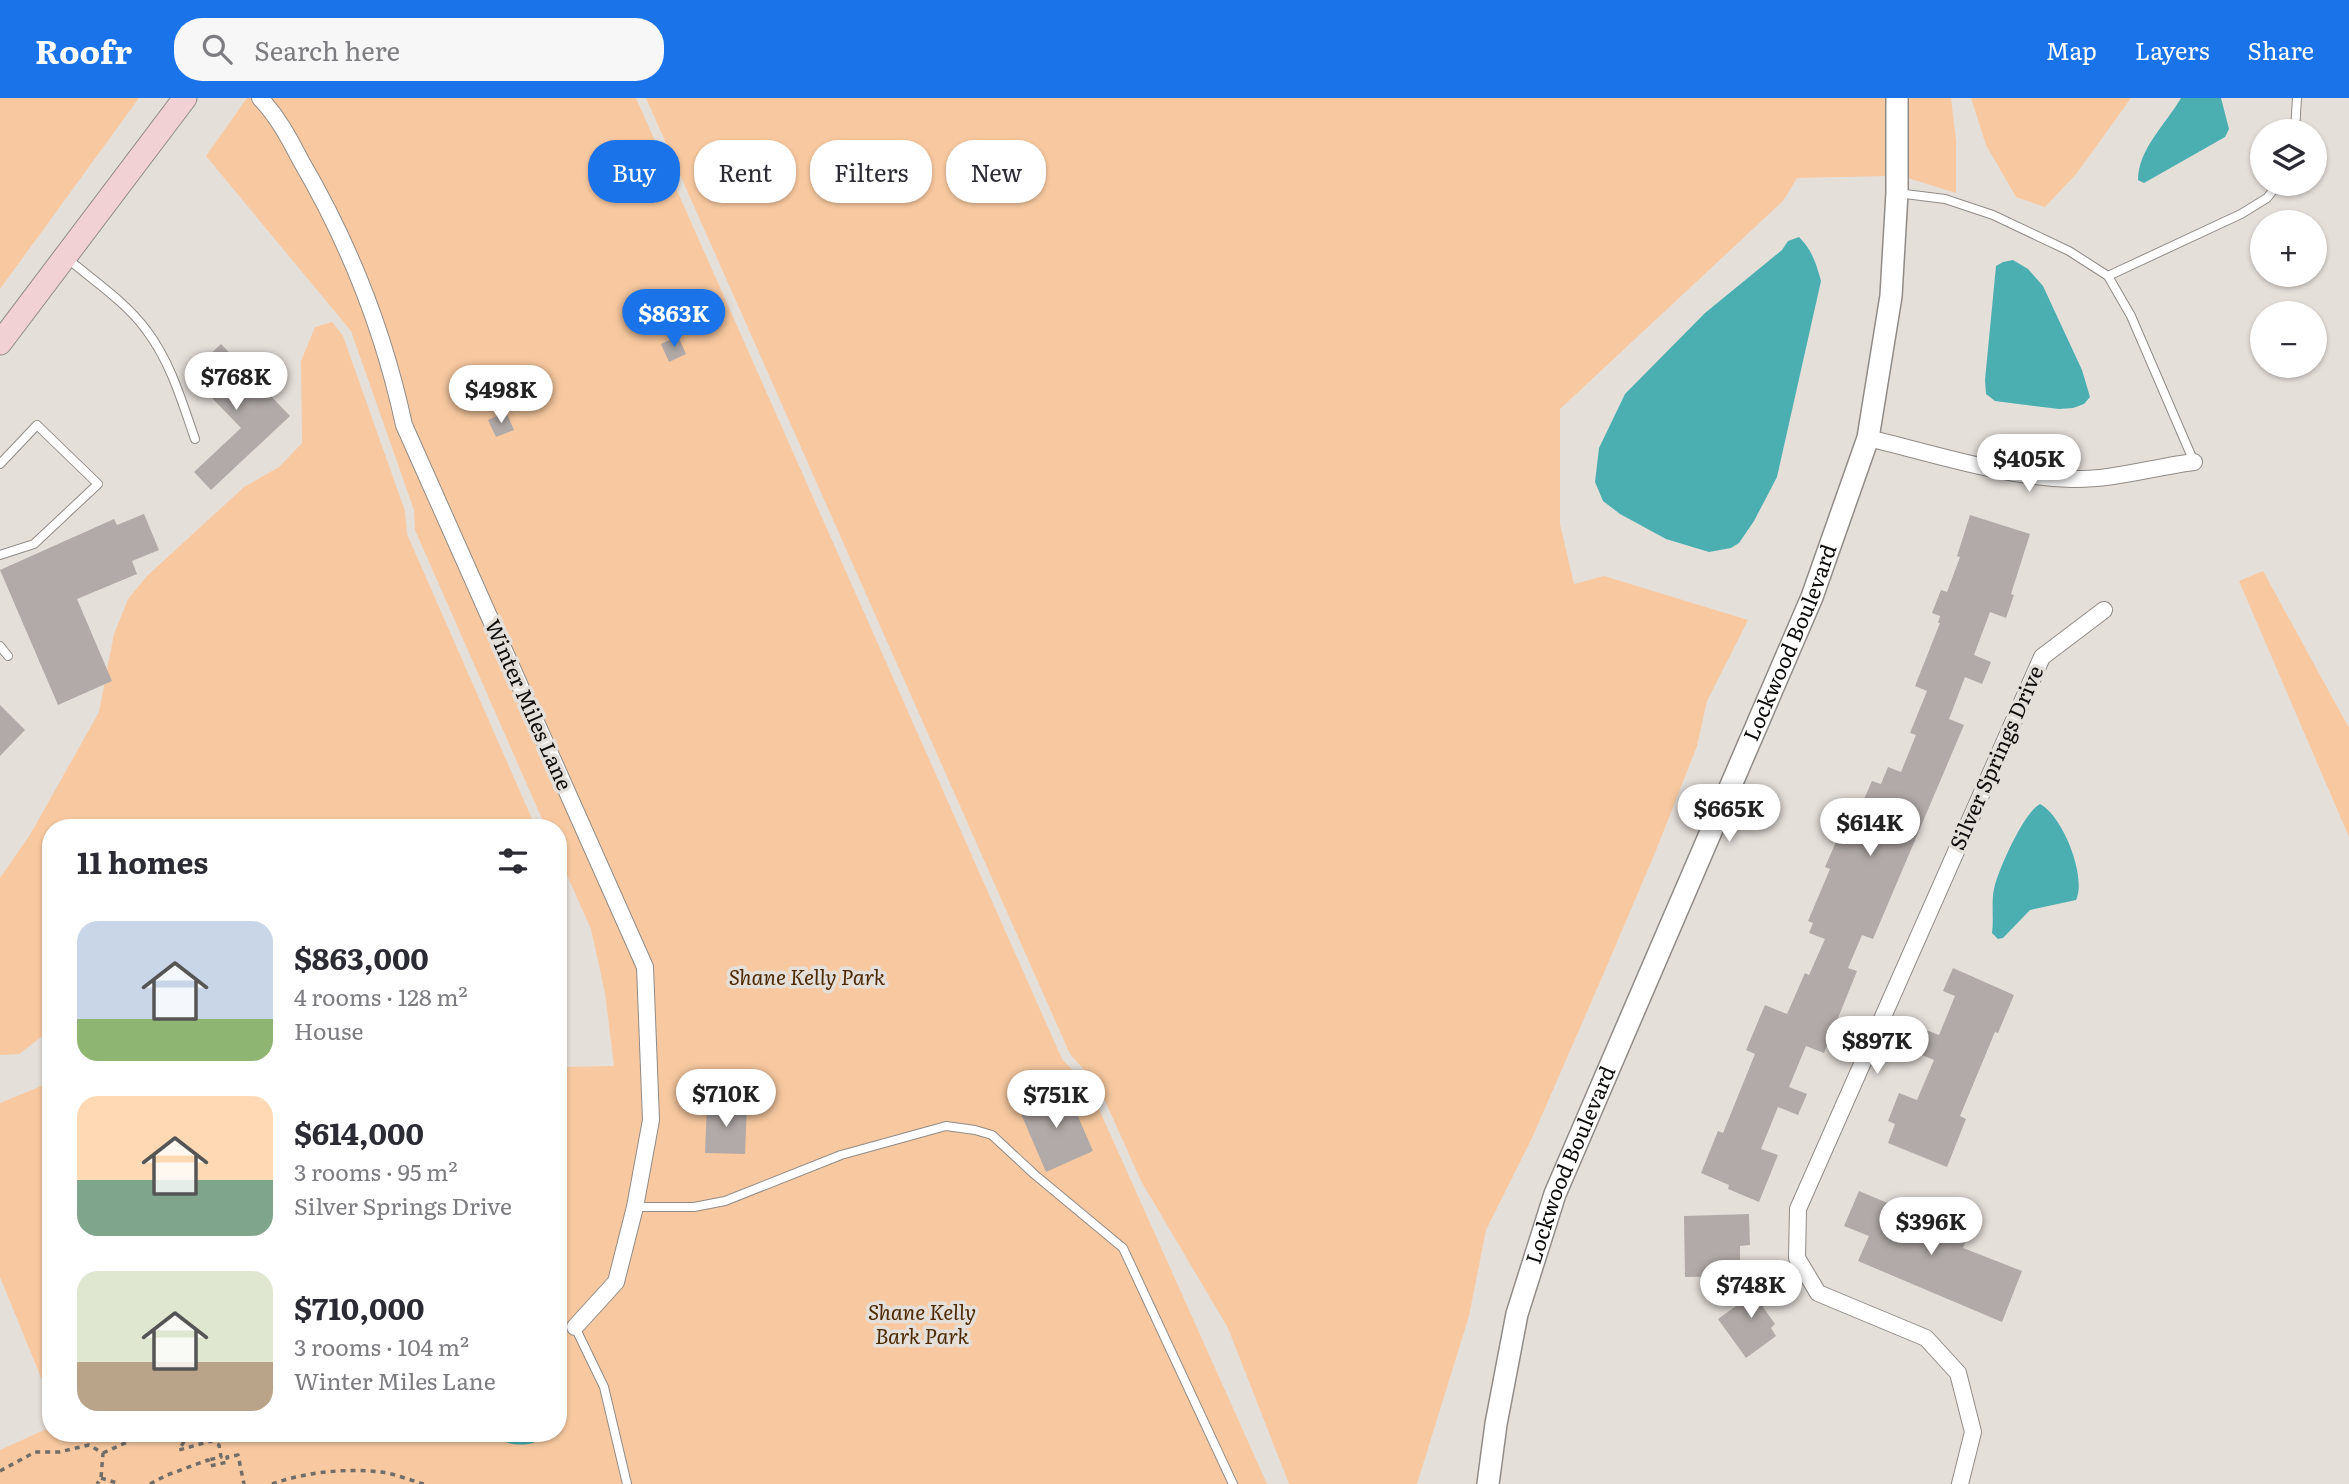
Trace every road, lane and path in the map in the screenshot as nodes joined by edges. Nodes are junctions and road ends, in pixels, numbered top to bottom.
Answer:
1 (185, 98) edge
2 (260, 98) edge
3 (1897, 98) edge
4 (2297, 98) edge
5 (2296, 119) edge
6 (1897, 193) junction
7 (2269, 196) edge
8 (65, 257) junction
9 (2108, 276) junction
10 (0, 343) edge
11 (195, 439) dead end
12 (1868, 439) junction
13 (2194, 462) joint
14 (0, 464) edge
15 (0, 555) edge
16 (2104, 610) dead end
17 (0, 646) edge
18 (8, 656) dead end
19 (635, 1208) junction
20 (575, 1327) joint
21 (127, 1442) edge
22 (184, 1442) edge
23 (207, 1442) edge
24 (213, 1442) edge
25 (103, 1453) junction
26 (208, 1460) junction
27 (0, 1471) edge
28 (101, 1478) junction
29 (97, 1484) edge
30 (120, 1484) edge
31 (150, 1484) edge
32 (244, 1484) edge
33 (272, 1484) edge
34 (424, 1484) edge
35 (627, 1484) edge
36 (1233, 1484) edge
37 (1488, 1484) edge
38 (1960, 1484) edge

1 - 8 main road
2 - 19 street, Winter Miles Lane
3 - 6 street, Lockwood Boulevard
4 - 5 lane
6 - 9 lane
6 - 12 street, Lockwood Boulevard
7 - 9 lane
8 - 10 main road
8 - 11 lane
9 - 13 lane
12 - 13 street
12 - 37 street, Lockwood Boulevard
14 - 15 lane
16 - 38 street, Silver Springs Drive
17 - 18 lane
19 - 20 street, Winter Miles Lane
19 - 36 lane
20 - 35 lane
21 - 25 path
22 - 23 path
24 - 26 path
25 - 27 path
25 - 28 path
26 - 31 path
26 - 32 path
28 - 29 path
28 - 30 path
33 - 34 path

